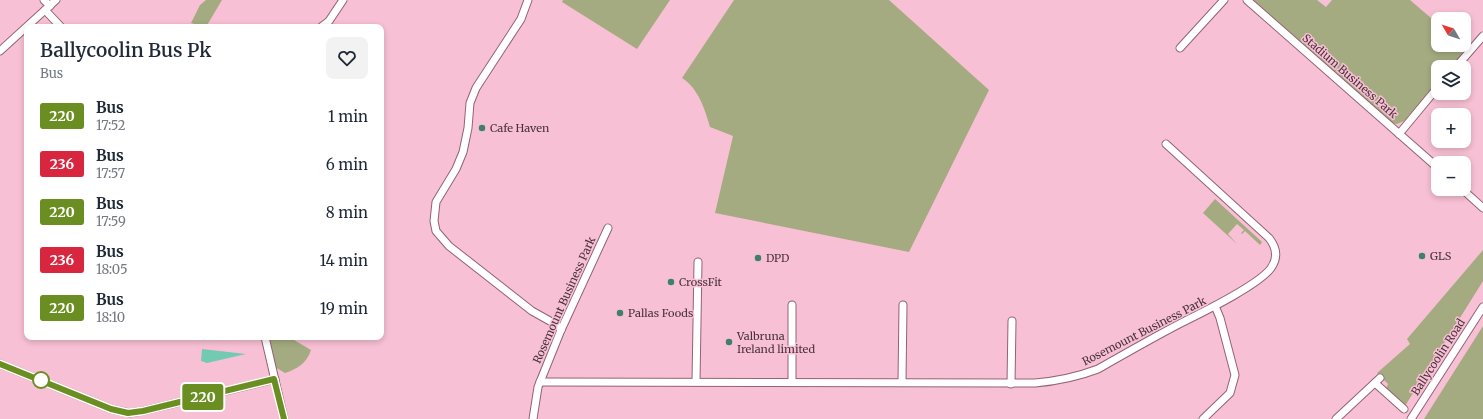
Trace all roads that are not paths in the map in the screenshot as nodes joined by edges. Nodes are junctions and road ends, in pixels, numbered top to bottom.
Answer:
1 (44, 0) edge
2 (56, 0) edge
3 (343, 0) edge
4 (528, 0) edge
5 (1224, 0) edge
6 (1246, 0) edge
7 (47, 8) junction
8 (30, 24) edge
9 (59, 24) edge
10 (324, 24) edge
11 (24, 29) edge
12 (1483, 36) edge
13 (1180, 48) dead end
14 (0, 51) edge
15 (1462, 60) edge
16 (1431, 95) edge
17 (1398, 134) junction
18 (1166, 144) dead end
19 (1431, 162) edge
20 (1470, 196) edge
21 (1483, 208) edge
22 (608, 228) dead end
23 (698, 262) dead end
24 (792, 305) dead end
25 (903, 305) dead end
26 (1215, 306) junction
27 (1483, 307) edge
28 (1012, 321) dead end
29 (561, 330) junction
30 (266, 340) edge
31 (0, 364) edge
32 (274, 379) junction
33 (540, 382) junction
34 (696, 382) junction
35 (792, 382) junction
36 (902, 382) junction
37 (1011, 384) junction
38 (1404, 409) dead end
39 (128, 416) edge
40 (1413, 418) edge
41 (284, 419) edge
42 (533, 419) edge
43 (1203, 419) edge
44 (1336, 419) edge

1 - 7 street
2 - 7 street
3 - 10 street
4 - 29 street
5 - 13 street
6 - 17 street, Stadium Business Park
7 - 8 street
7 - 9 street
11 - 14 street
12 - 15 street
16 - 17 street
17 - 19 street, Stadium Business Park
18 - 26 street, Rosemount Business Park
20 - 21 street
22 - 29 street, Rosemount Business Park
23 - 34 street
24 - 35 street
25 - 36 street
26 - 37 street, Rosemount Business Park
26 - 43 street, Rosemount Business Park
27 - 40 street, Ballycoolin Road
28 - 37 street
29 - 33 street, Rosemount Business Park
30 - 32 street
31 - 39 street
32 - 39 street
32 - 41 street
33 - 34 street, Rosemount Business Park
33 - 42 street, Rosemount Business Park
34 - 35 street, Rosemount Business Park
35 - 36 street, Rosemount Business Park
36 - 37 street, Rosemount Business Park
38 - 44 street

